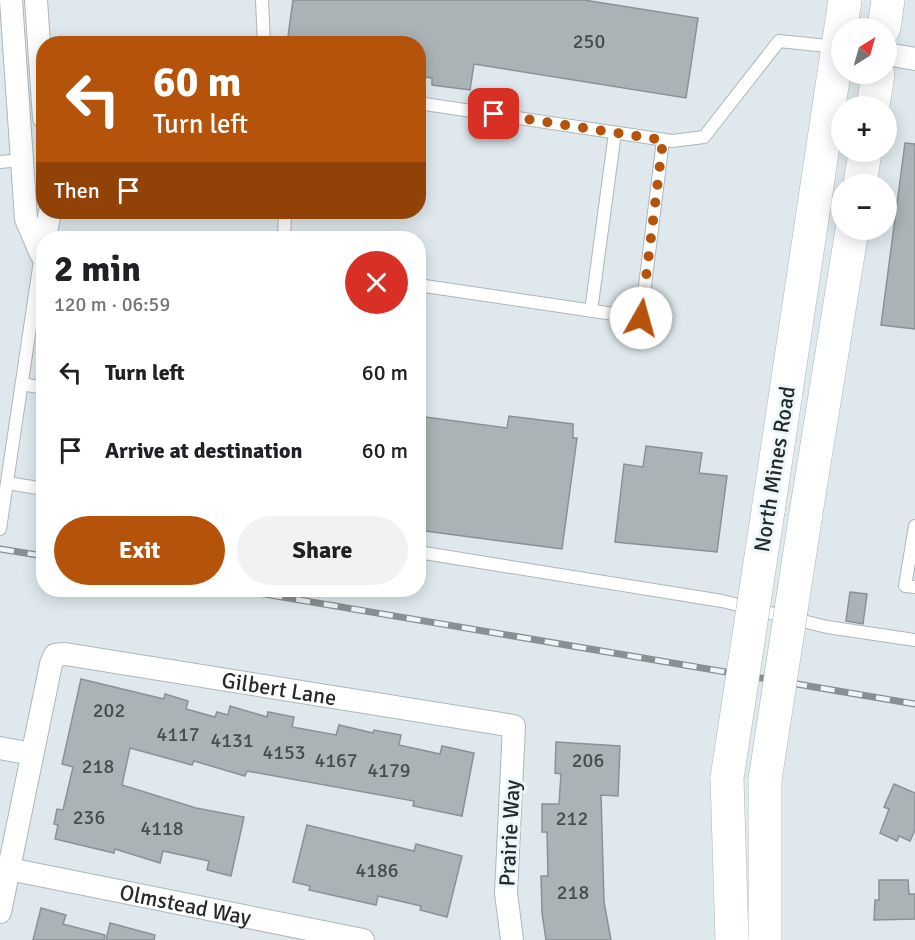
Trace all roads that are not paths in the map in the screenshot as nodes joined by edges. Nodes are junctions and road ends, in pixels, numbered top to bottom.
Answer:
1 (11, 0) edge
2 (36, 0) edge
3 (262, 0) edge
4 (845, 0) edge
5 (888, 0) edge
6 (843, 18) edge
7 (885, 18) edge
8 (38, 36) edge
9 (264, 36) edge
10 (831, 46) edge
11 (897, 56) edge
12 (915, 59) edge
13 (834, 84) edge
14 (426, 104) edge
15 (615, 133) junction
16 (663, 140) junction
17 (11, 161) edge
18 (36, 234) edge
19 (850, 240) edge
20 (426, 286) edge
21 (591, 311) junction
22 (36, 321) edge
23 (22, 384) junction
24 (36, 387) edge
25 (8, 483) junction
26 (36, 488) edge
27 (915, 526) edge
28 (0, 529) edge
29 (426, 553) edge
30 (915, 587) edge
31 (915, 640) edge
32 (514, 726) joint
33 (0, 748) edge
34 (32, 754) junction
35 (9, 869) junction
36 (0, 912) edge
37 (363, 940) edge
38 (512, 940) edge
39 (732, 940) edge
40 (765, 940) edge

1 - 17 street
2 - 8 street
3 - 9 lane
4 - 6 main road, North Mines Road
5 - 7 main road
10 - 16 lane
11 - 12 street
13 - 39 main road, North Mines Road, bridge
14 - 15 lane
15 - 16 lane
15 - 21 lane
16 - 21 lane
17 - 18 street
19 - 40 main road, North Mines Road, bridge
20 - 21 lane
22 - 23 lane
23 - 24 lane
23 - 25 lane
25 - 26 lane
25 - 28 lane
27 - 30 lane
29 - 31 lane
32 - 34 street, Gilbert Lane
32 - 38 street, Prairie Way
33 - 34 street
34 - 35 street
35 - 36 street
35 - 37 street, Olmstead Way

